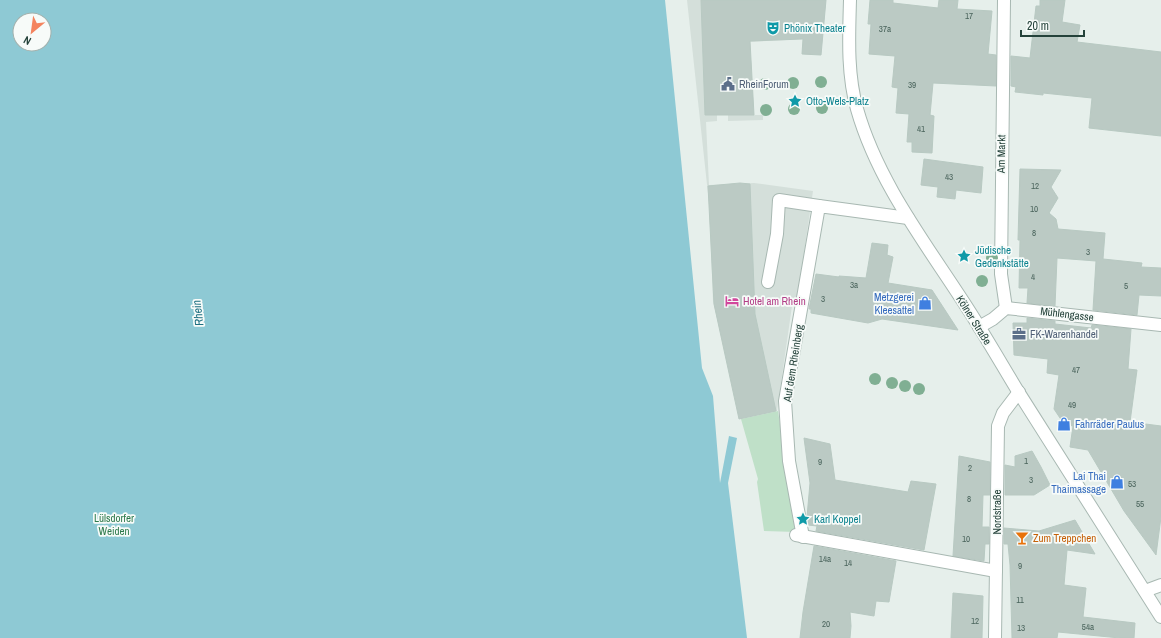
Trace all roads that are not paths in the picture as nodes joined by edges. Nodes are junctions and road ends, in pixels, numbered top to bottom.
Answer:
1 (850, 0) edge
2 (1004, 0) edge
3 (819, 206) junction
4 (908, 218) junction
5 (768, 282) dead end
6 (1006, 308) junction
7 (1161, 325) edge
8 (979, 327) junction
9 (1019, 392) junction
10 (996, 571) junction
11 (1161, 585) edge
12 (1145, 591) junction
13 (1161, 617) edge
14 (995, 638) edge

1 - 4 street, Kölner Straße
2 - 6 street, Am Markt
3 - 4 street
3 - 5 street
3 - 10 street, Auf dem Rheinberg
4 - 8 street, Kölner Straße
6 - 7 street, Mühlengasse
6 - 8 street
8 - 9 street, Kölner Straße
9 - 10 street, Nordstraße
9 - 12 street, Kölner Straße
10 - 14 street, Nordstraße
11 - 12 street
12 - 13 street, Kölner Straße

